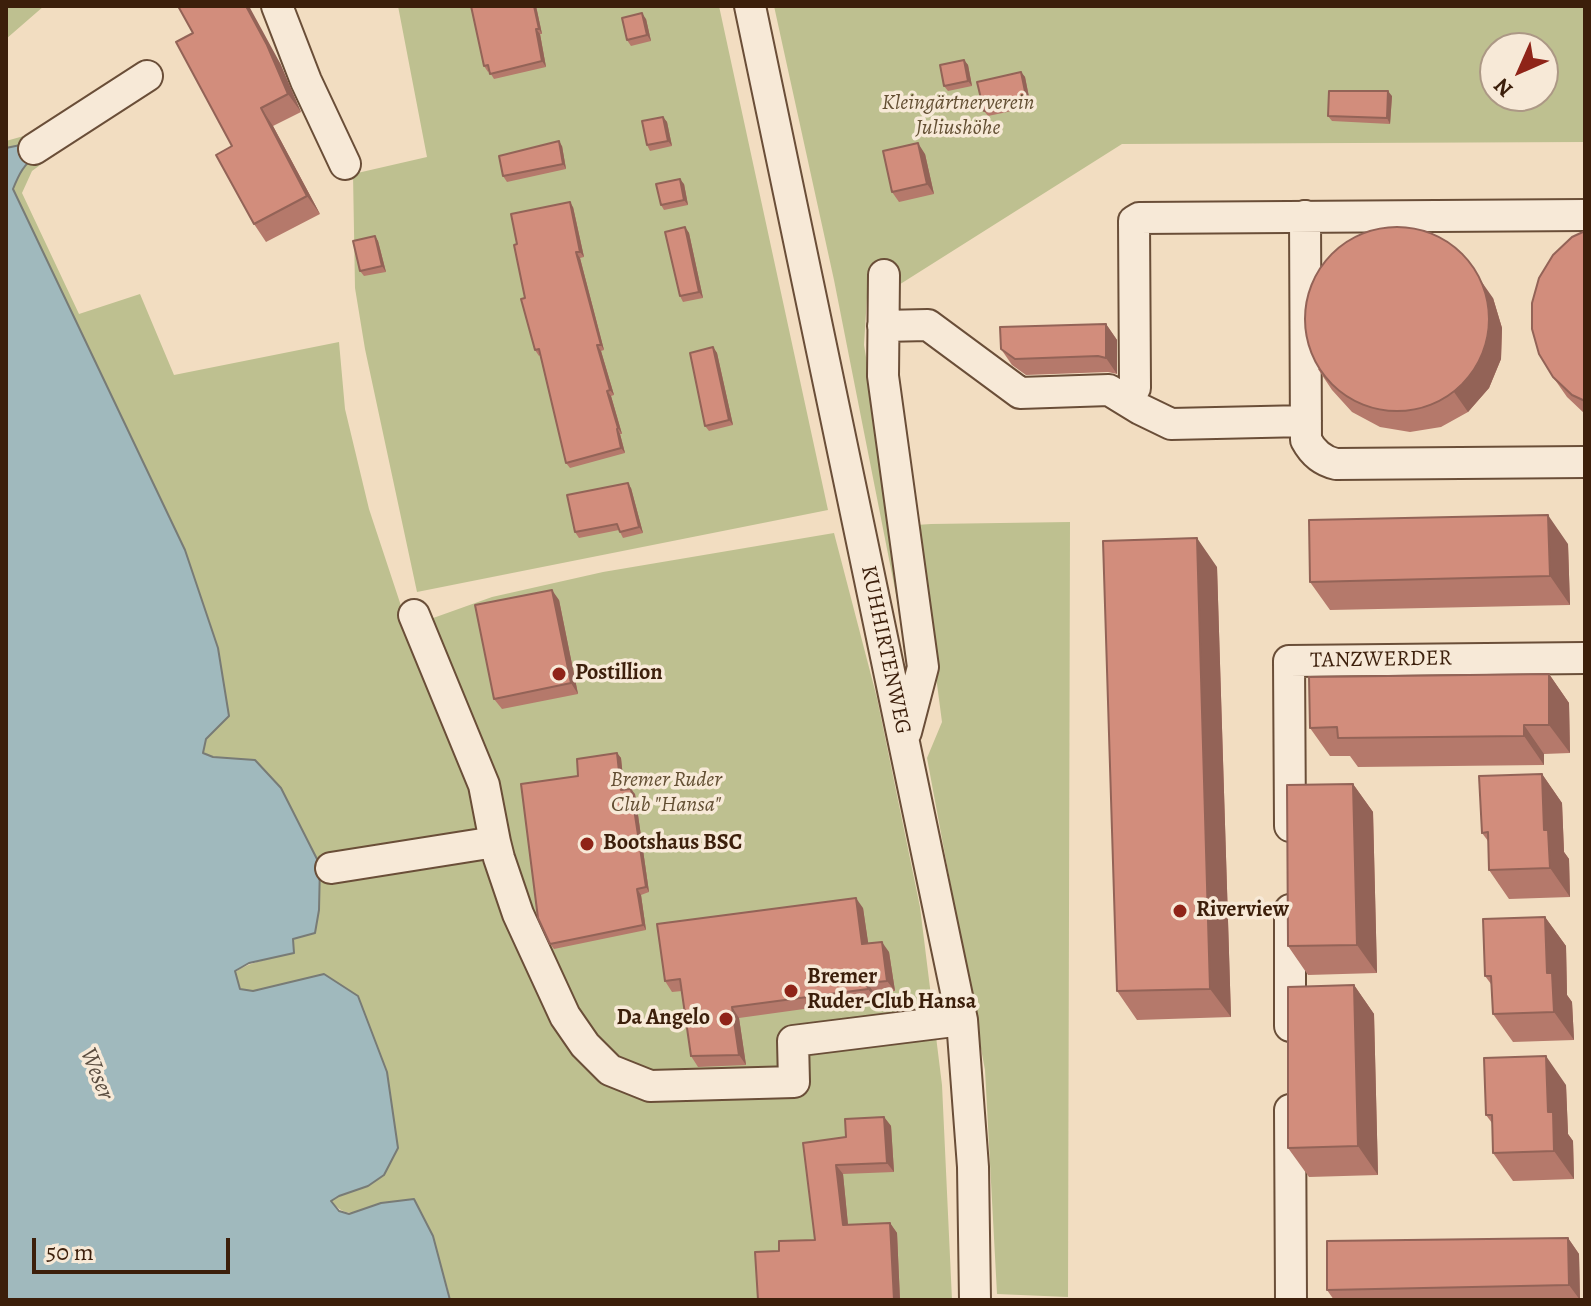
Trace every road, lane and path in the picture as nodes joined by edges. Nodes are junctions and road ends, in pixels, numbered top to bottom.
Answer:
1 (277, 6) edge
2 (750, 6) edge
3 (147, 76) dead end
4 (34, 149) dead end
5 (345, 164) dead end
6 (1585, 215) edge
7 (1305, 216) junction
8 (884, 275) dead end
9 (883, 326) junction
10 (1127, 401) junction
11 (1306, 421) junction
12 (1585, 462) edge
13 (414, 615) dead end
14 (1585, 658) edge
15 (904, 739) junction
16 (495, 842) junction
17 (1290, 853) edge
18 (331, 868) dead end
19 (1290, 884) edge
20 (962, 1020) junction
21 (975, 1300) edge
22 (1291, 1300) edge

1 - 5 street
2 - 15 street, KUHHIRTENWEG
3 - 4 street
6 - 7 street
7 - 10 street
7 - 11 street
8 - 9 street
9 - 10 street
9 - 15 street
10 - 11 street
11 - 12 street
13 - 16 street
14 - 17 street, TANZWERDER
15 - 20 street, KUHHIRTENWEG
16 - 18 street
16 - 20 street
19 - 22 street
20 - 21 street, KUHHIRTENWEG

